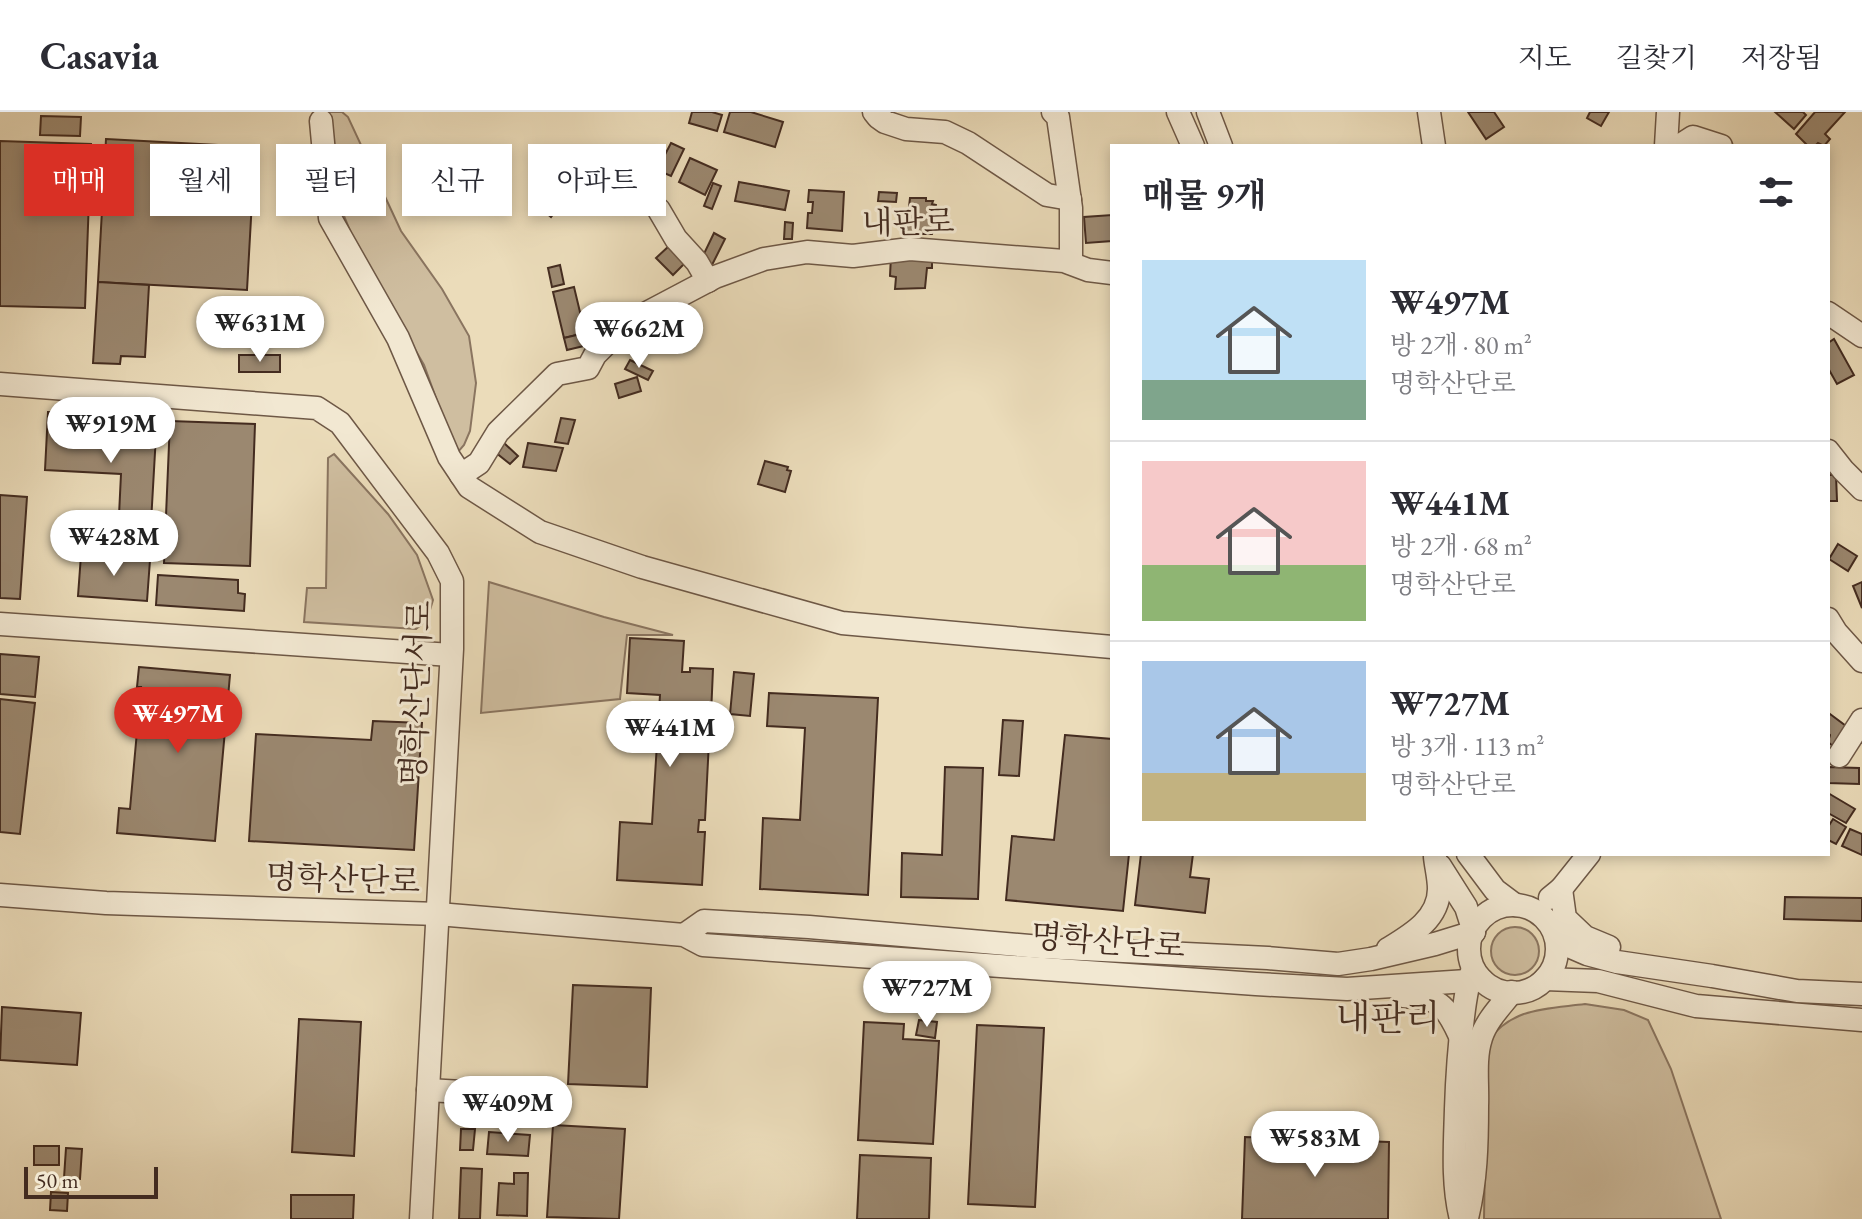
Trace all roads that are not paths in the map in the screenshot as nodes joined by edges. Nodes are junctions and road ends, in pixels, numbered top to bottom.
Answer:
1 (874, 112) edge
2 (1053, 112) edge
3 (1178, 112) edge
4 (1208, 112) edge
5 (1429, 112) edge
6 (1668, 112) edge
7 (321, 121) dead end
8 (1192, 144) edge
9 (1220, 144) edge
10 (1434, 144) edge
11 (1666, 144) edge
12 (1682, 144) edge
13 (1715, 144) edge
14 (1070, 199) junction
15 (663, 216) edge
16 (1071, 263) junction
17 (1110, 273) edge
18 (708, 281) junction
19 (1830, 314) edge
20 (1862, 336) edge
21 (0, 384) edge
22 (1830, 454) edge
23 (461, 475) junction
24 (1862, 489) edge
25 (1830, 622) edge
26 (0, 624) edge
27 (1110, 647) edge
28 (451, 655) junction
29 (1862, 661) edge
30 (1862, 720) edge
31 (1833, 756) edge
32 (1862, 758) edge
33 (1434, 856) edge
34 (1470, 856) edge
35 (1587, 856) edge
36 (1561, 889) junction
37 (0, 895) edge
38 (1523, 906) junction
39 (438, 914) junction
40 (1474, 932) junction
41 (684, 935) junction
42 (1557, 941) junction
43 (1371, 959) junction
44 (1475, 976) junction
45 (1712, 976) junction
46 (1545, 979) junction
47 (1350, 988) junction
48 (1512, 992) junction
49 (1862, 994) edge
50 (1862, 1020) edge
51 (1460, 1037) junction
52 (428, 1090) junction
53 (532, 1096) dead end
54 (421, 1219) edge
55 (1464, 1219) edge

1 - 14 street
2 - 14 street
3 - 8 street
4 - 9 street
5 - 10 street
6 - 11 street
7 - 23 street
12 - 13 street
14 - 16 street
15 - 18 street
16 - 17 street, 내판로
16 - 18 street, 내판로
18 - 23 street, 내판로
19 - 20 street
21 - 28 street, 명학산단서로
22 - 24 street
23 - 27 street
25 - 29 street
26 - 28 street
28 - 39 street, 명학산단서로
30 - 31 street
31 - 32 street
33 - 40 street
33 - 43 street
34 - 38 street
35 - 36 street
36 - 38 street
36 - 45 street
37 - 39 street, 명학산단로
38 - 40 street
38 - 42 street
39 - 41 street, 명학산단로
39 - 52 street, 명학산단서로
40 - 43 street, 명학산단로
40 - 44 street
41 - 43 street, 명학산단로
41 - 47 street, 명학산단로
42 - 45 street
42 - 46 street
44 - 47 street, 명학산단로
44 - 48 street
44 - 51 street
45 - 49 street
46 - 48 street
46 - 50 street
47 - 51 street
48 - 55 street
51 - 55 street
52 - 53 street
52 - 54 street, 명학산단서로

